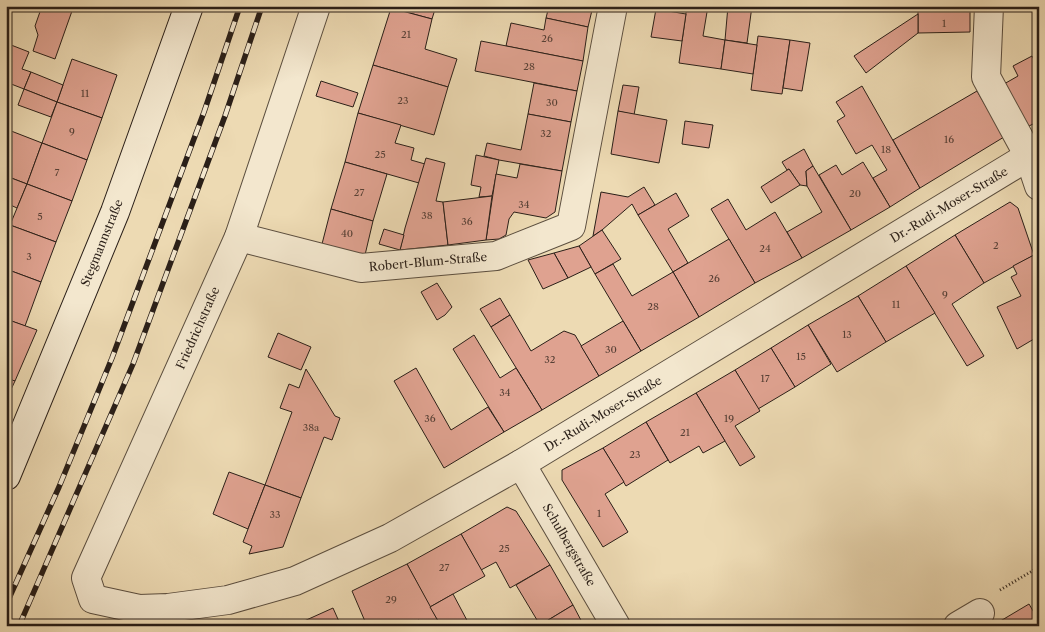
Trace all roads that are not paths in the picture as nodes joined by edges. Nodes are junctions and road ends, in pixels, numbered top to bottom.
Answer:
1 (189, 6) edge
2 (316, 6) edge
3 (614, 6) edge
4 (989, 6) edge
5 (1034, 153) edge
6 (1039, 186) edge
7 (239, 237) junction
8 (521, 464) junction
9 (6, 476) edge
10 (135, 617) edge
11 (616, 626) edge

1 - 9 street, Stegmannstraße
2 - 7 street, Friedrichstraße
3 - 7 street, Robert-Blum-Straße
4 - 5 street
5 - 6 street
5 - 8 street, Dr.-Rudi-Moser-Straße
7 - 10 street, Friedrichstraße
8 - 10 street, Dr.-Rudi-Moser-Straße
8 - 11 street, Schulbergstraße

